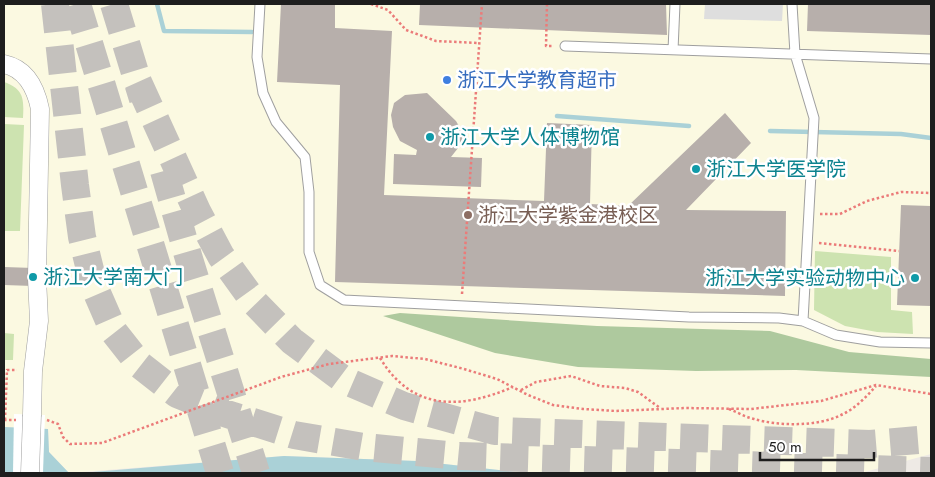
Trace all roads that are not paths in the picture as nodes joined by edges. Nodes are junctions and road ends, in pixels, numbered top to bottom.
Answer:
1 (260, 4) edge
2 (675, 4) edge
3 (792, 4) edge
4 (566, 46) road end
5 (673, 50) junction
6 (795, 54) junction
7 (931, 59) edge
8 (4, 64) edge
9 (803, 321) junction
10 (931, 343) edge
11 (30, 473) edge

1 - 9 lane
2 - 5 lane
3 - 6 lane
4 - 5 lane
5 - 6 lane
6 - 7 lane
6 - 9 lane
8 - 11 street, bridge
9 - 10 lane

